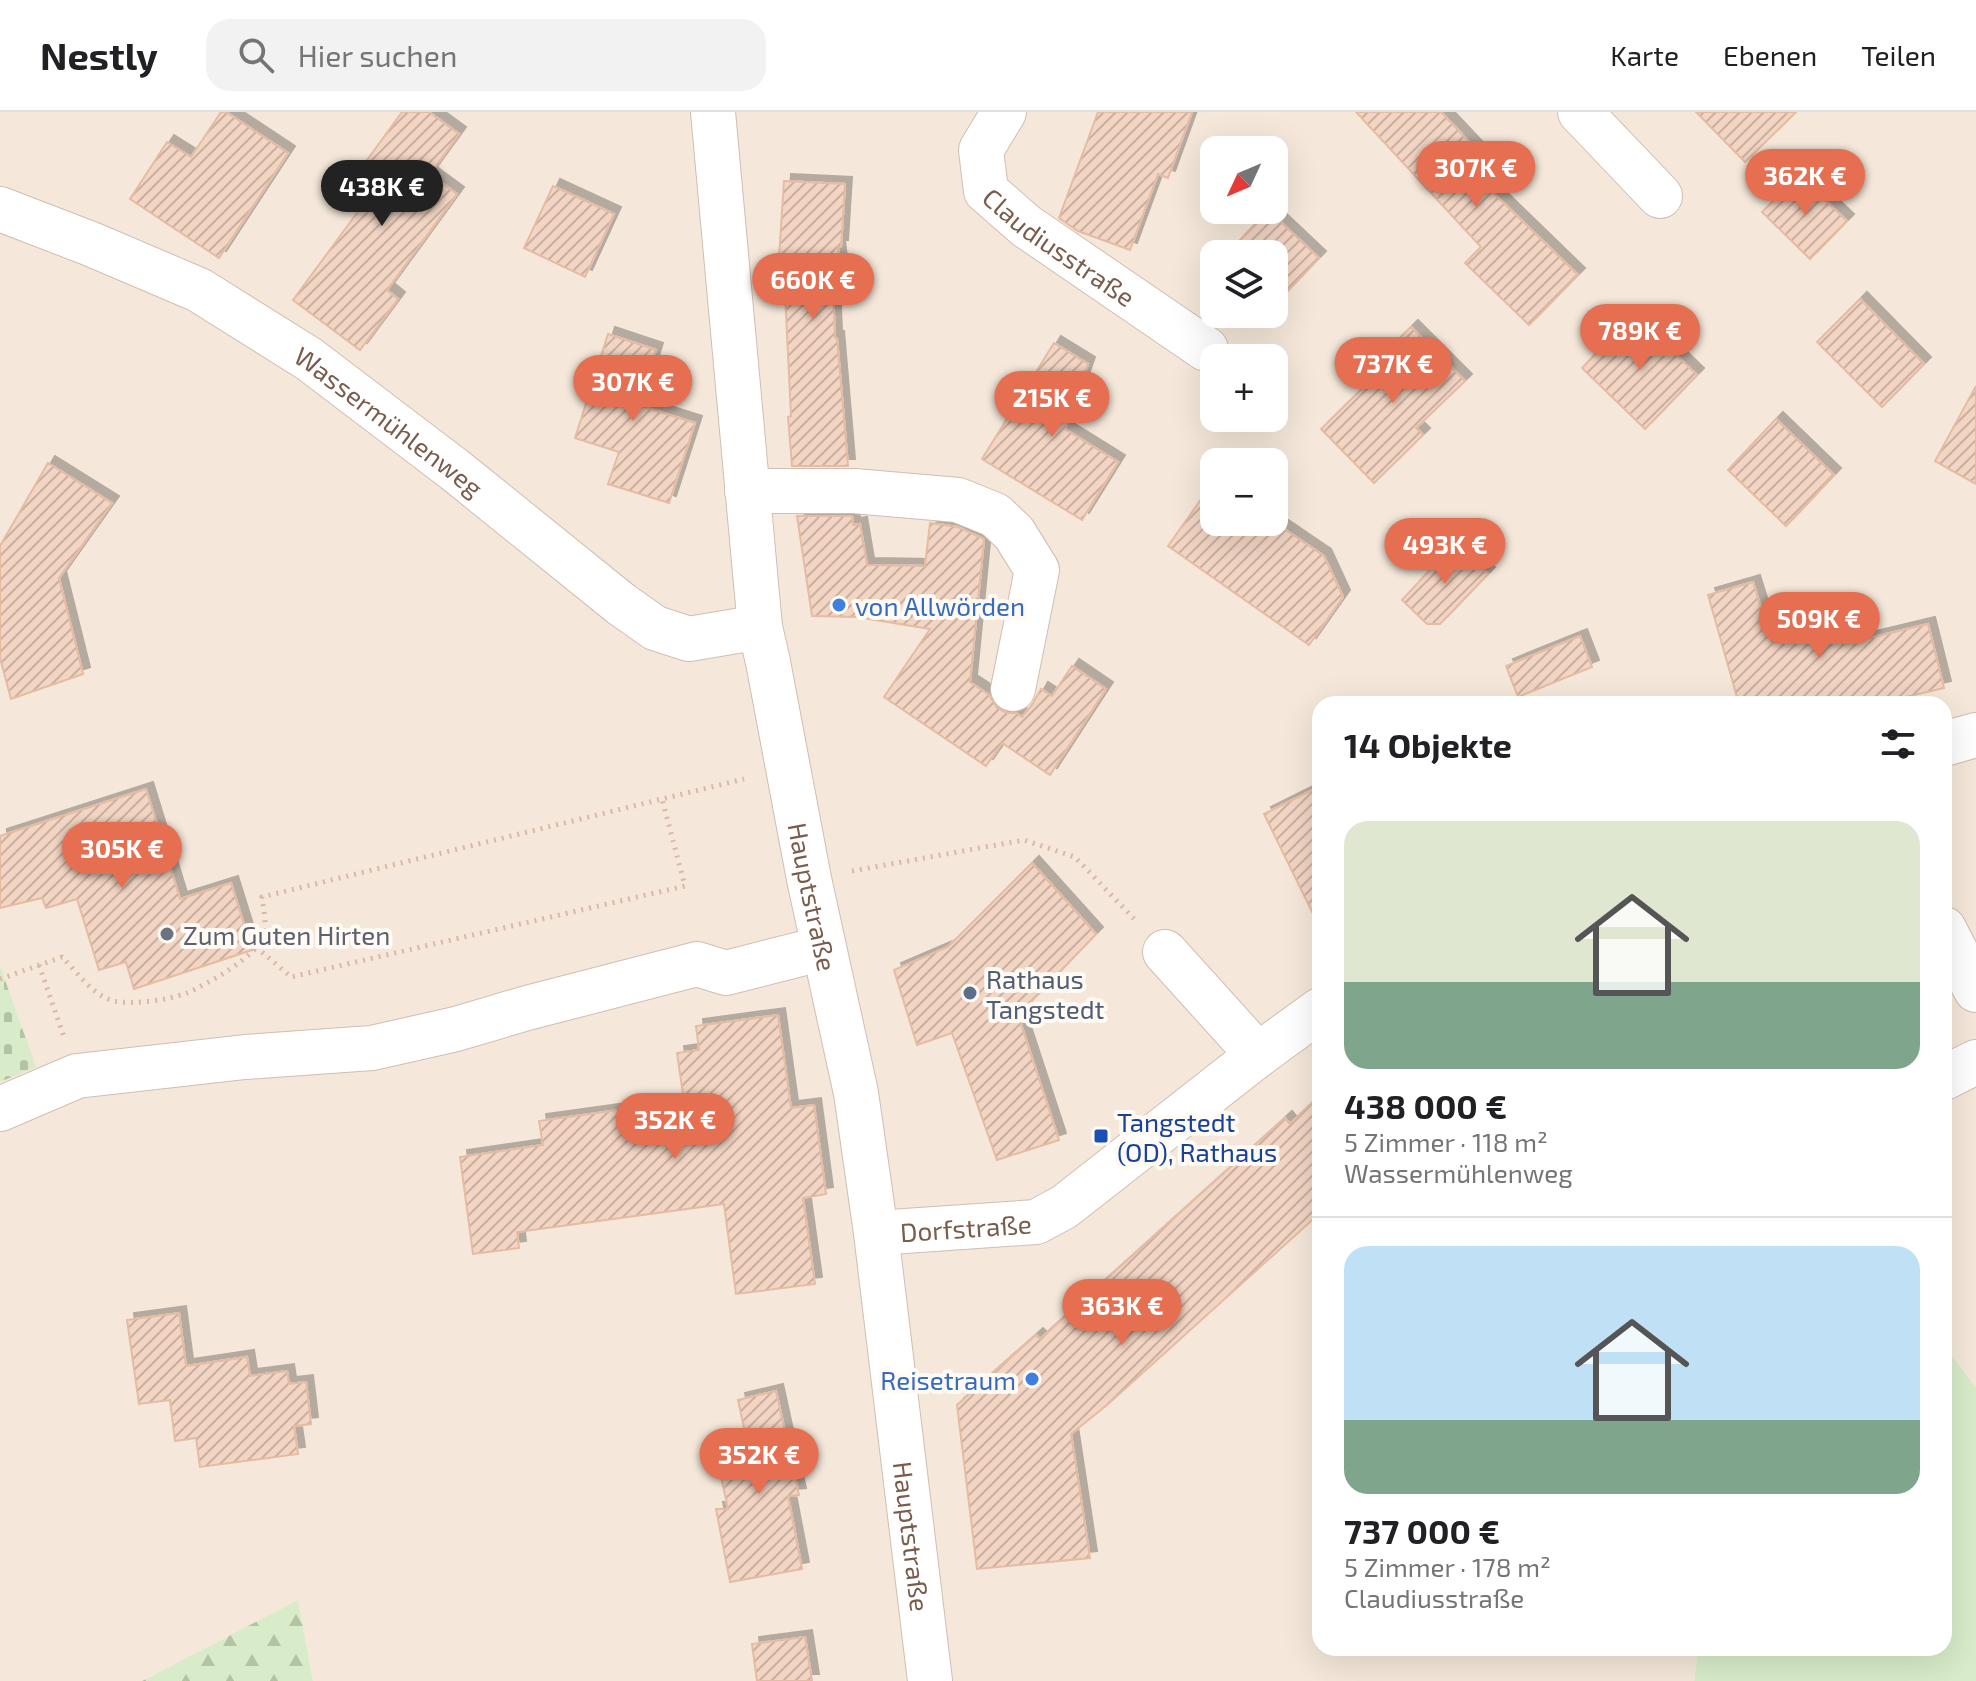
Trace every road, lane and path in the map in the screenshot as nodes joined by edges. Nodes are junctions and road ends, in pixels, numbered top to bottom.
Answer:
1 (713, 112) edge
2 (1004, 112) edge
3 (1580, 112) edge
4 (1660, 196) dead end
5 (0, 209) edge
6 (1200, 345) edge
7 (747, 491) junction
8 (760, 627) junction
9 (1013, 689) dead end
10 (1976, 735) edge
11 (1952, 742) edge
12 (788, 768) junction
13 (662, 799) junction
14 (809, 879) junction
15 (1952, 944) edge
16 (256, 947) junction
17 (824, 948) junction
18 (1165, 952) joint
19 (39, 965) junction
20 (0, 979) edge
21 (1976, 990) edge
22 (1312, 1016) edge
23 (1258, 1055) junction
24 (1976, 1062) edge
25 (1952, 1074) edge
26 (77, 1076) junction
27 (0, 1109) edge
28 (876, 1233) junction
29 (930, 1681) edge

1 - 7 street, Hauptstraße
2 - 6 street, Claudiusstraße
3 - 4 street
5 - 8 street, Wassermühlenweg
7 - 8 street, Hauptstraße
7 - 9 street
8 - 12 street, Hauptstraße
10 - 11 street
12 - 13 path
12 - 14 street, Hauptstraße
13 - 16 path
13 - 16 path
14 - 17 street, Hauptstraße
14 - 18 path
15 - 21 street
16 - 19 path
17 - 26 street
17 - 28 street, Hauptstraße
18 - 23 street
19 - 20 path
19 - 26 path
22 - 23 street, Dorfstraße
23 - 28 street, Dorfstraße
24 - 25 street
26 - 27 street
28 - 29 street, Hauptstraße

